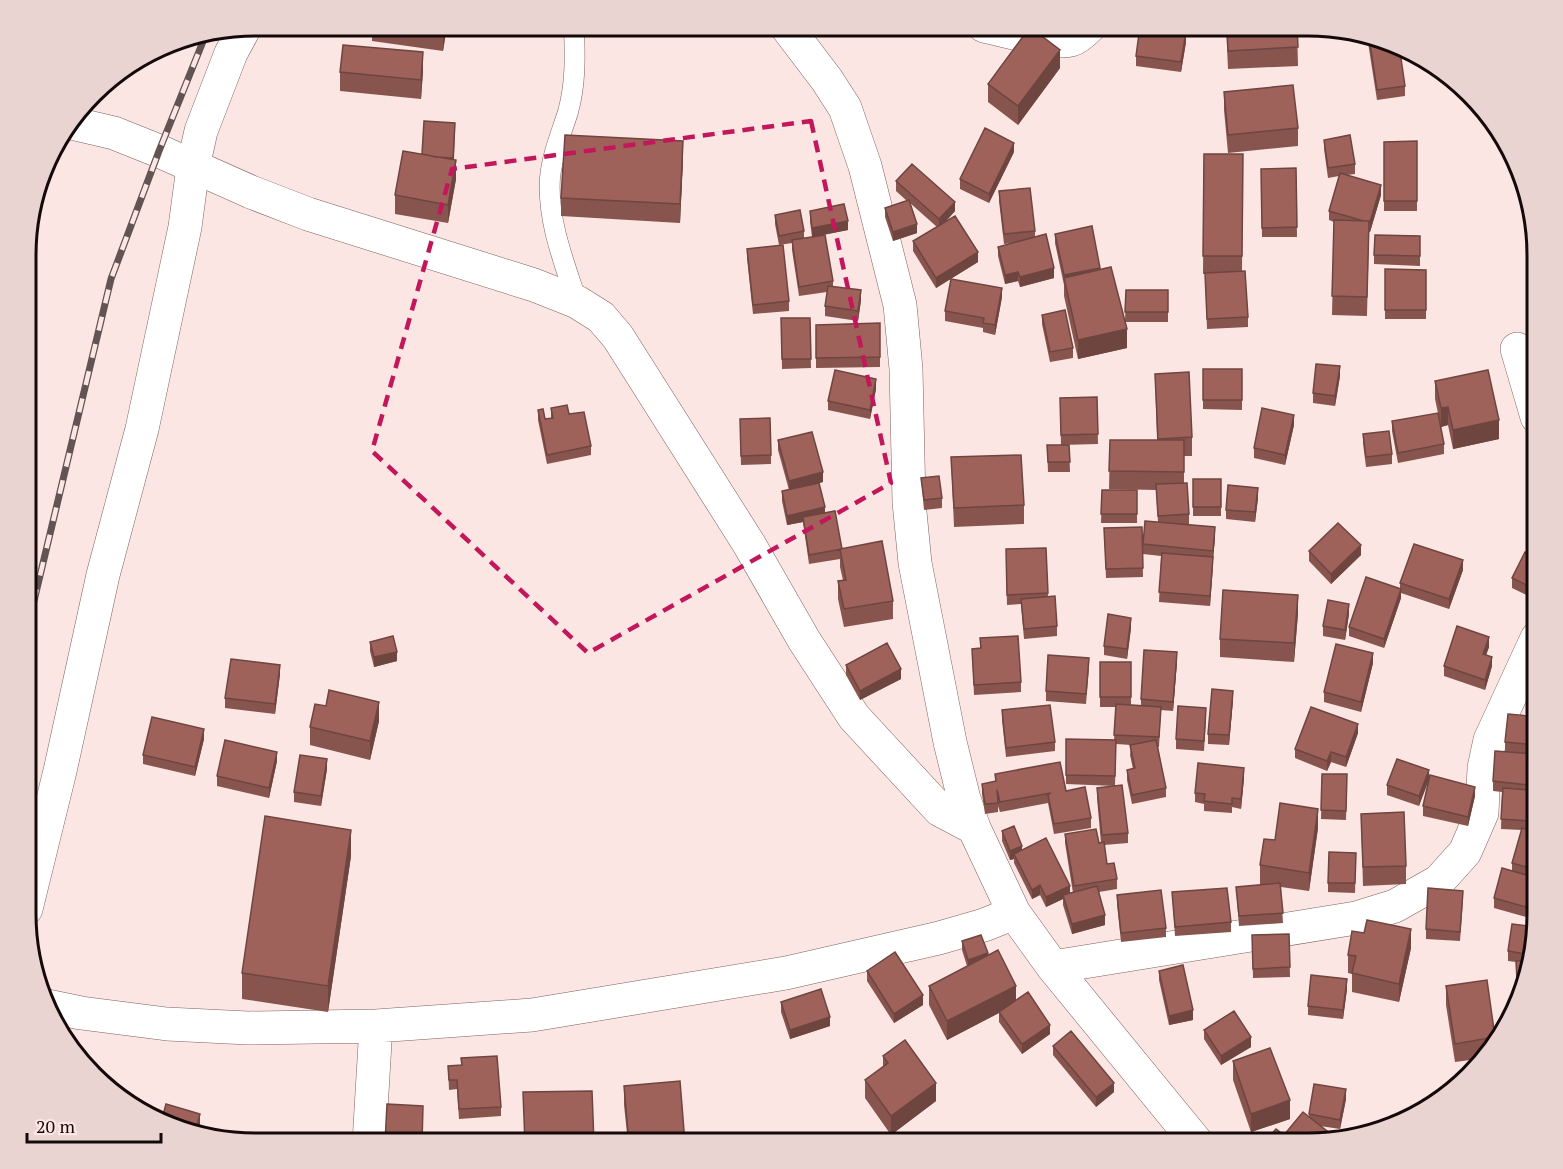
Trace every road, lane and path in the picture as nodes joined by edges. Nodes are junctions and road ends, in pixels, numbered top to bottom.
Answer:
1 (240, 36) edge
2 (574, 36) edge
3 (794, 36) edge
4 (1033, 36) edge
5 (1078, 36) edge
6 (79, 125) edge
7 (193, 167) junction
8 (577, 302) junction
9 (1517, 349) dead end
10 (1527, 383) edge
11 (1527, 660) edge
12 (974, 828) junction
13 (36, 868) edge
14 (1014, 913) junction
15 (1053, 967) junction
16 (58, 1008) edge
17 (376, 1026) junction
18 (370, 1133) edge
19 (1189, 1133) edge

1 - 7 street
2 - 8 lane
3 - 12 street
4 - 5 street
6 - 7 street
7 - 8 street
7 - 13 street
8 - 12 street
9 - 10 street
11 - 15 street
12 - 14 street
14 - 15 street
14 - 17 street
15 - 19 street
16 - 17 street
17 - 18 street

